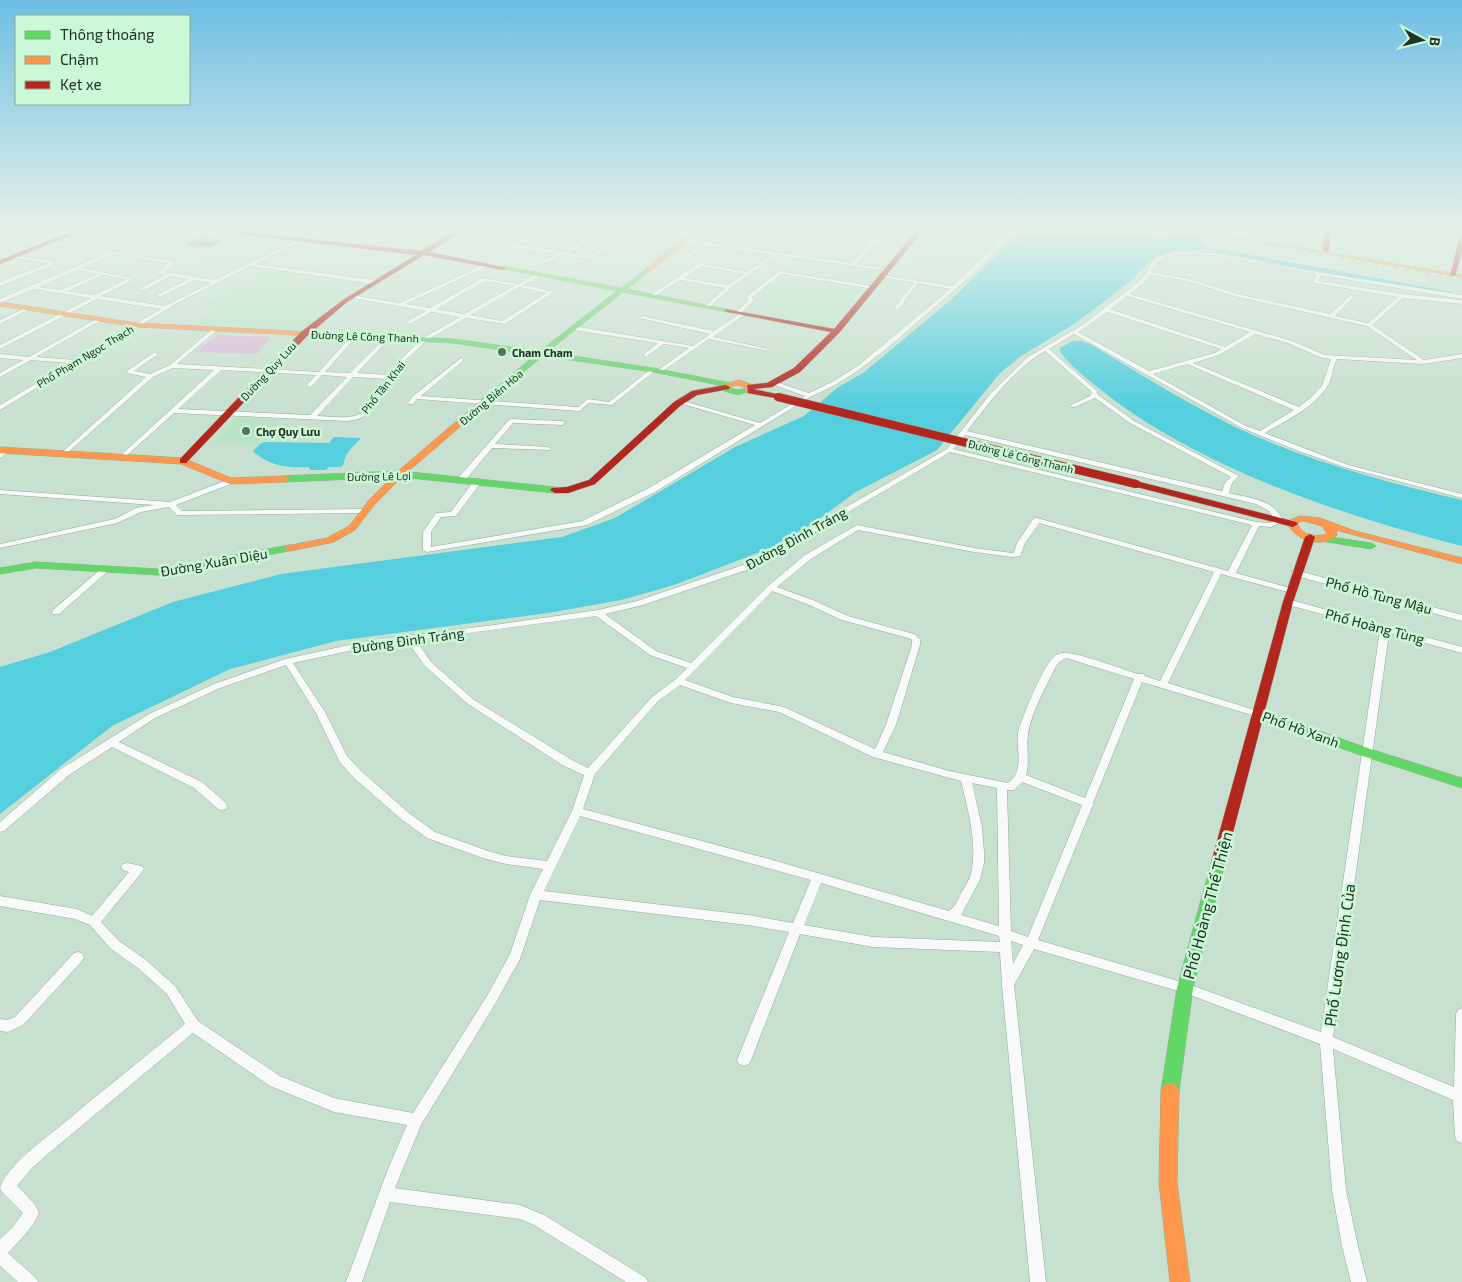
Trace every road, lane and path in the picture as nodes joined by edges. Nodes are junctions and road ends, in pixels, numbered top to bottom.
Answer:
1 (32, 288) joint
2 (70, 288) edge
3 (114, 288) edge
4 (175, 288) edge
5 (205, 288) edge
6 (365, 288) edge
7 (436, 288) edge
8 (469, 288) edge
9 (516, 288) edge
10 (529, 288) edge
11 (609, 288) edge
12 (623, 288) edge
13 (664, 288) edge
14 (729, 288) edge
15 (761, 288) edge
16 (873, 288) edge
17 (913, 288) edge
18 (954, 288) edge
19 (1134, 288) edge
20 (1214, 288) edge
21 (1352, 288) edge
22 (1405, 288) edge
23 (620, 290) junction
24 (61, 292) junction
25 (551, 292) joint
26 (1126, 294) junction
27 (160, 295) dead end
28 (352, 296) junction
29 (652, 296) junction
30 (1402, 296) junction
31 (96, 297) junction
32 (1350, 297) dead end
33 (1462, 297) edge
34 (0, 302) edge
35 (1462, 302) edge
36 (401, 304) junction
37 (707, 307) junction
38 (29, 308) junction
39 (166, 308) junction
40 (897, 308) dead end
41 (432, 309) junction
42 (1106, 310) junction
43 (62, 314) junction
44 (740, 314) junction
45 (464, 315) junction
46 (1331, 316) junction
47 (642, 318) dead end
48 (98, 320) junction
49 (0, 322) edge
50 (410, 322) dead end
51 (137, 325) junction
52 (1369, 325) junction
53 (574, 328) junction
54 (214, 330) junction
55 (836, 331) junction
56 (1074, 332) junction
57 (1254, 332) junction
58 (714, 333) junction
59 (304, 334) junction
60 (355, 336) junction
61 (388, 337) junction
62 (707, 337) junction
63 (425, 339) junction
64 (662, 342) junction
65 (0, 347) edge
66 (692, 347) junction
67 (1045, 348) junction
68 (1226, 349) junction
69 (767, 350) dead end
70 (156, 354) dead end
71 (542, 354) junction
72 (646, 355) dead end
73 (0, 356) edge
74 (1462, 356) edge
75 (1335, 358) junction
76 (30, 359) junction
77 (461, 360) dead end
78 (74, 362) junction
79 (1423, 362) junction
80 (1189, 363) junction
81 (172, 366) junction
82 (220, 368) junction
83 (270, 370) junction
84 (656, 371) junction
85 (321, 373) junction
86 (1149, 373) junction
87 (352, 374) junction
88 (0, 375) edge
89 (151, 376) junction
90 (392, 376) junction
91 (774, 383) junction
92 (310, 385) dead end
93 (727, 386) junction
94 (750, 388) junction
95 (810, 394) junction
96 (1094, 395) junction
97 (415, 397) junction
98 (486, 402) junction
99 (681, 402) junction
100 (411, 404) dead end
101 (1073, 406) dead end
102 (0, 408) edge
103 (1298, 409) junction
104 (172, 411) junction
105 (228, 414) junction
106 (312, 417) junction
107 (562, 423) dead end
108 (761, 425) junction
109 (962, 432) junction
110 (1260, 434) junction
111 (490, 446) junction
112 (548, 449) dead end
113 (949, 450) junction
114 (2, 452) edge
115 (63, 454) junction
116 (122, 457) junction
117 (183, 461) junction
118 (400, 474) junction
119 (461, 480) junction
120 (230, 481) junction
121 (478, 482) junction
122 (0, 492) edge
123 (1225, 494) junction
124 (1462, 496) edge
125 (171, 504) junction
126 (365, 512) junction
127 (1280, 521) junction
128 (1321, 522) junction
129 (1256, 524) junction
130 (1293, 524) junction
131 (1310, 537) junction
132 (1324, 539) junction
133 (0, 546) edge
134 (1462, 561) edge
135 (1462, 569) edge
136 (105, 570) junction
137 (0, 571) edge
138 (1225, 572) junction
139 (1296, 573) junction
140 (771, 588) junction
141 (1290, 597) junction
142 (56, 612) dead end
143 (598, 613) junction
144 (1462, 618) edge
145 (1385, 628) junction
146 (410, 639) junction
147 (1462, 650) edge
148 (288, 661) junction
149 (693, 667) junction
150 (1140, 676) junction
151 (679, 680) junction
152 (1162, 683) junction
153 (1258, 714) junction
154 (111, 742) junction
155 (1368, 753) junction
156 (877, 754) junction
157 (590, 773) junction
158 (1021, 777) junction
159 (966, 779) junction
160 (1462, 783) edge
161 (1002, 786) junction
162 (1089, 804) junction
163 (222, 806) dead end
164 (577, 811) junction
165 (0, 828) edge
166 (550, 866) junction
167 (127, 867) dead end
168 (817, 878) junction
169 (536, 895) junction
170 (0, 901) edge
171 (949, 917) junction
172 (94, 922) junction
173 (798, 928) junction
174 (1005, 940) junction
175 (1031, 943) junction
176 (78, 957) dead end
177 (1008, 985) junction
178 (1185, 988) junction
179 (1462, 1014) edge
180 (0, 1025) edge
181 (193, 1025) junction
182 (1326, 1040) junction
183 (744, 1060) dead end
184 (1461, 1096) edge
185 (416, 1120) junction
186 (1462, 1136) edge
187 (3, 1186) edge
188 (386, 1194) junction
189 (0, 1250) edge
190 (0, 1256) edge
191 (30, 1282) edge
192 (354, 1282) edge
193 (640, 1282) edge
194 (1038, 1282) edge
195 (1180, 1282) edge
196 (1359, 1282) edge

1 - 24 street
1 - 34 street
2 - 24 street
3 - 31 street
4 - 27 street
5 - 39 street, Phố Phạm Ngọc Thạch
6 - 28 street, Đường Quy Lưu
7 - 36 street
8 - 41 street
9 - 45 street, Phố Tân Khai
10 - 25 street
11 - 23 street
12 - 23 street, Đường Biên Hòa
13 - 29 street
14 - 37 street
15 - 44 street
16 - 55 street
17 - 40 street
18 - 95 street
19 - 26 street, Đường Đinh Tráng
20 - 46 street
21 - 30 street
22 - 33 street, Đường Đinh Tráng
23 - 29 street
23 - 53 street, Đường Biên Hòa
24 - 31 street
25 - 45 street
26 - 42 street, Đường Đinh Tráng
26 - 57 street
28 - 36 street
28 - 59 street, Đường Quy Lưu
29 - 37 street
30 - 35 street
30 - 52 street
31 - 39 street
31 - 43 street
32 - 46 street
34 - 38 street, Đường Lê Công Thanh
36 - 41 street
37 - 44 street
38 - 43 street, Đường Lê Công Thanh
38 - 49 street
39 - 51 street, Phố Phạm Ngọc Thạch
41 - 45 street
41 - 50 street
42 - 56 street, Đường Đinh Tráng
42 - 68 street
43 - 48 street, Đường Lê Công Thanh
43 - 65 street
44 - 55 street
44 - 58 street
45 - 63 street, Phố Tân Khai
46 - 52 street
47 - 58 street
48 - 51 street, Đường Lê Công Thanh
48 - 76 street
51 - 54 street, Đường Lê Công Thanh
51 - 78 street, Phố Phạm Ngọc Thạch
52 - 79 street
53 - 64 street
53 - 71 street, Đường Biên Hòa
54 - 59 street, Đường Lê Công Thanh
54 - 81 street
55 - 91 street
56 - 67 street, Đường Đinh Tráng
56 - 86 street
57 - 68 street
57 - 75 street
58 - 62 street
59 - 60 street, Đường Lê Công Thanh
59 - 83 street, Đường Quy Lưu
60 - 61 street, Đường Lê Công Thanh
60 - 85 street
61 - 63 street, Đường Lê Công Thanh
61 - 87 street
62 - 66 street
62 - 69 street
63 - 71 street, Đường Lê Công Thanh
63 - 90 street, Phố Tân Khai
64 - 66 street
64 - 72 street
66 - 84 street
67 - 96 street
67 - 109 street, Đường Đinh Tráng
68 - 80 street
70 - 89 street
71 - 84 street, Đường Lê Công Thanh
71 - 98 street, Đường Biên Hòa
73 - 76 street
74 - 79 street
75 - 79 street
75 - 103 street
76 - 78 street
76 - 88 street
77 - 97 street
78 - 102 street, Phố Phạm Ngọc Thạch
80 - 86 street
80 - 103 street
81 - 82 street
81 - 89 street
82 - 83 street
82 - 104 street
83 - 85 street
83 - 105 street, Đường Quy Lưu
84 - 93 street, Đường Lê Công Thanh
84 - 98 street
85 - 87 street
85 - 92 street
86 - 110 street
87 - 90 street
87 - 106 street
89 - 115 street
90 - 106 street, Phố Tân Khai
91 - 94 street
91 - 95 street
93 - 94 street, Đường Lê Công Thanh
93 - 99 street, Đường Lê Lợi
94 - 127 street, Đường Lê Công Thanh, bridge
95 - 108 street
96 - 101 street
96 - 123 street
97 - 98 street
97 - 100 street
98 - 118 street, Đường Biên Hòa
99 - 108 street
99 - 121 street, Đường Lê Lợi
103 - 110 street
104 - 105 street, Phố Tân Khai
104 - 116 street
105 - 106 street, Phố Tân Khai
105 - 117 street, Đường Quy Lưu
107 - 111 street
108 - 121 street
109 - 113 street, Đường Đinh Tráng
109 - 123 street
110 - 124 street
111 - 112 street
111 - 119 street
113 - 129 street
113 - 143 street, Đường Đinh Tráng
114 - 115 street, Đường Lê Lợi
115 - 116 street, Đường Lê Lợi
116 - 117 street, Đường Lê Lợi
117 - 120 street, Đường Lê Lợi
118 - 119 street, Đường Lê Lợi
118 - 120 street, Đường Lê Lợi
118 - 126 street, Đường Xuân Diệu
119 - 121 street, Đường Lê Lợi
120 - 125 street
122 - 125 street
123 - 127 street
125 - 126 street
125 - 133 street
126 - 136 street, Đường Xuân Diệu
127 - 129 street
127 - 130 street, Đường Lê Công Thanh
128 - 130 street
128 - 132 street
128 - 134 street
129 - 138 street
130 - 131 street
131 - 132 street
131 - 139 street, Phố Hoàng Thế Thiện
132 - 135 street
136 - 137 street, Đường Xuân Diệu
136 - 142 street
138 - 140 street, Phố Hoàng Tùng
138 - 141 street, Phố Hoàng Tùng
138 - 152 street
139 - 141 street, Phố Hoàng Thế Thiện
139 - 144 street, Phố Hồ Tùng Mậu
140 - 149 street
140 - 156 street
141 - 145 street, Phố Hoàng Tùng
141 - 153 street, Phố Hoàng Thế Thiện
143 - 146 street, Đường Đinh Tráng
143 - 149 street
145 - 147 street, Phố Hoàng Tùng
145 - 155 street, Phố Lương Định Của
146 - 148 street, Đường Đinh Tráng
146 - 157 street
148 - 154 street, Đường Đinh Tráng
148 - 166 street
149 - 151 street
150 - 152 street, Phố Hồ Xanh
150 - 158 street, Phố Hồ Xanh
150 - 162 street
151 - 156 street
151 - 157 street
152 - 153 street, Phố Hồ Xanh
153 - 155 street, Phố Hồ Xanh
153 - 178 street, Phố Hoàng Thế Thiện
154 - 163 street
154 - 165 street, Đường Đinh Tráng
155 - 160 street, Phố Hồ Xanh
155 - 182 street, Phố Lương Định Của
156 - 159 street
157 - 164 street
158 - 161 street
158 - 162 street
159 - 161 street
159 - 171 street
161 - 174 street
162 - 175 street
164 - 166 street
164 - 168 street
166 - 169 street
167 - 172 street
168 - 171 street
168 - 173 street
169 - 173 street
169 - 185 street
170 - 172 street
171 - 174 street
172 - 181 street
173 - 174 street
173 - 183 street
174 - 175 street
174 - 177 street
175 - 177 street
175 - 178 street
176 - 180 street
177 - 194 street
178 - 182 street
178 - 195 street, Phố Hoàng Thế Thiện
179 - 184 street
181 - 185 street
181 - 187 street
182 - 184 street
182 - 196 street, Phố Lương Định Của
184 - 186 street
185 - 188 street
187 - 189 street
188 - 192 street
188 - 193 street
190 - 191 street

